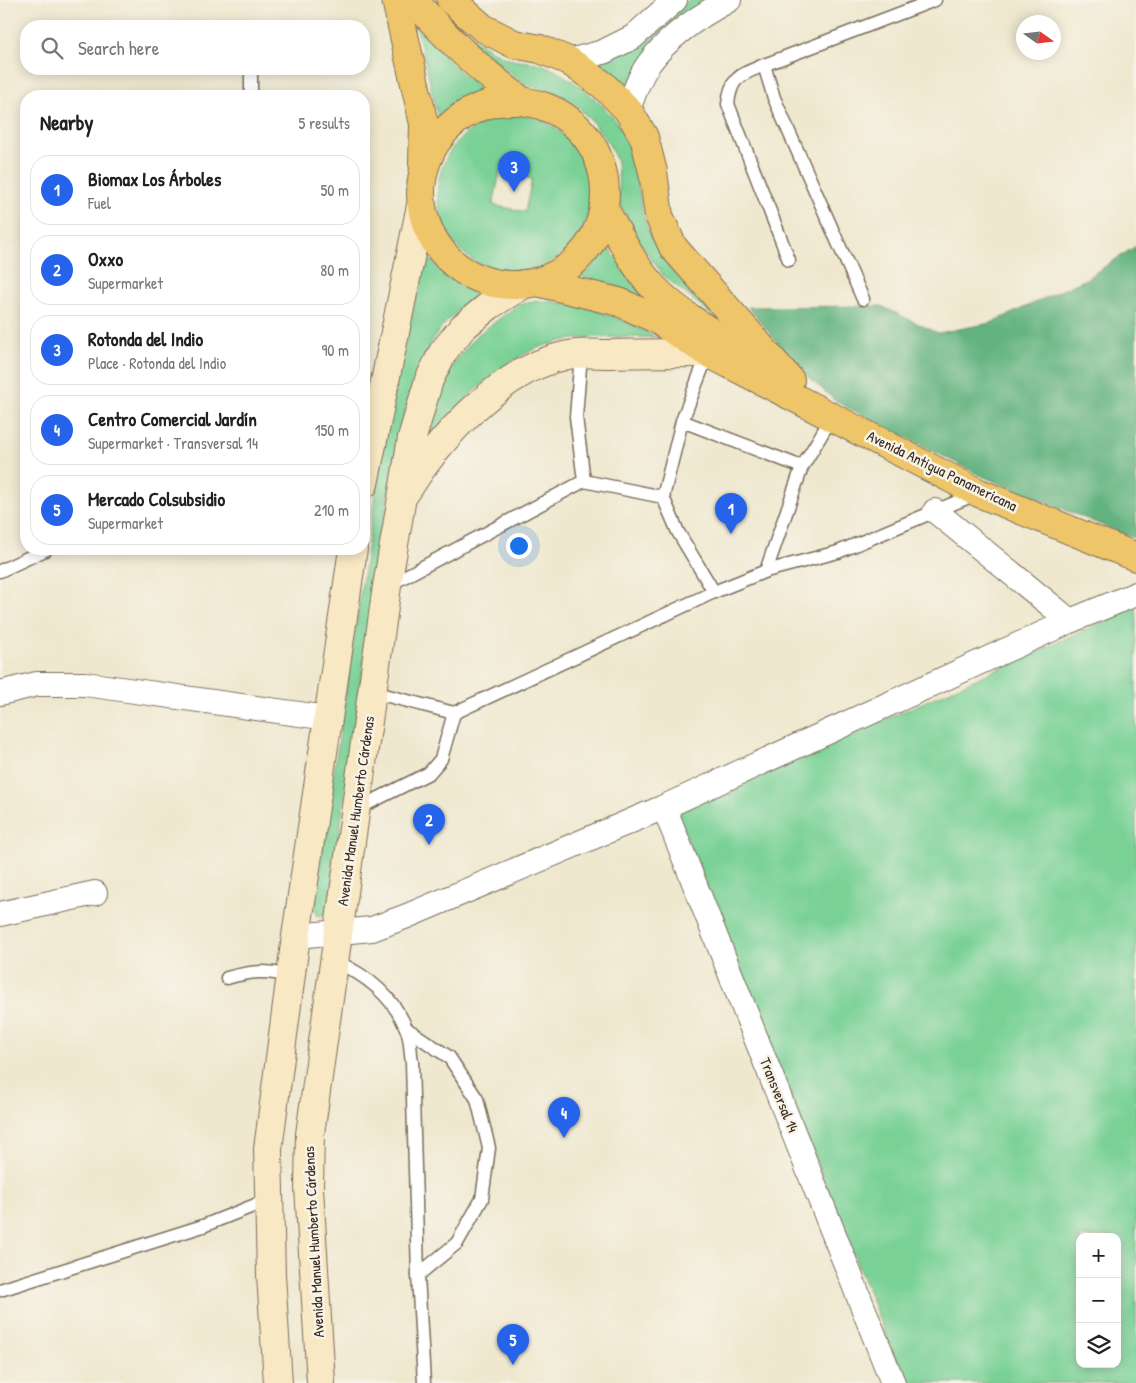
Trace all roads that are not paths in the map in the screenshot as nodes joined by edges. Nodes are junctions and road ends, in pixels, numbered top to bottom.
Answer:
1 (396, 0) edge
2 (414, 0) edge
3 (451, 0) edge
4 (675, 0) edge
5 (728, 0) edge
6 (935, 0) edge
7 (569, 61) junction
8 (764, 65) junction
9 (251, 76) dead end
10 (251, 90) edge
11 (522, 100) junction
12 (628, 110) junction
13 (421, 193) junction
14 (604, 208) junction
15 (789, 260) dead end
16 (531, 283) junction
17 (862, 299) dead end
18 (708, 353) junction
19 (580, 354) junction
20 (790, 380) junction
21 (832, 417) junction
22 (682, 421) junction
23 (370, 423) edge
24 (802, 467) junction
25 (584, 481) junction
26 (979, 493) junction
27 (663, 497) junction
28 (400, 501) junction
29 (935, 510) junction
30 (34, 555) edge
31 (352, 555) edge
32 (1136, 558) edge
33 (0, 571) edge
34 (766, 571) junction
35 (388, 586) junction
36 (714, 592) junction
37 (1136, 594) edge
38 (1070, 621) junction
39 (373, 692) junction
40 (0, 693) edge
41 (454, 712) junction
42 (328, 718) junction
43 (664, 807) junction
44 (357, 809) junction
45 (95, 893) dead end
46 (0, 914) edge
47 (339, 934) junction
48 (296, 936) junction
49 (335, 961) junction
50 (290, 976) junction
51 (226, 978) dead end
52 (407, 1029) junction
53 (268, 1200) junction
54 (418, 1275) junction
55 (0, 1290) edge
56 (278, 1383) edge
57 (321, 1383) edge
58 (424, 1383) edge
59 (893, 1383) edge

1 - 13 main road
2 - 11 main road
3 - 7 main road
4 - 7 street
5 - 12 street
6 - 8 lane
7 - 12 main road
8 - 15 lane
8 - 17 lane
9 - 10 lane
11 - 13 main road
11 - 14 main road
12 - 20 main road
13 - 16 main road, Avenida Antigua Panamericana
13 - 23 main road
14 - 16 main road
14 - 20 main road, Avenida Antigua Panamericana
16 - 18 main road, Avenida Antigua Panamericana
16 - 28 main road, Avenida Manuel Humberto Cárdenas
18 - 19 main road
18 - 21 main road, Avenida Antigua Panamericana
18 - 22 lane
19 - 25 lane
19 - 28 main road
20 - 21 main road, Avenida Antigua Panamericana
21 - 24 lane
21 - 26 main road, Avenida Antigua Panamericana
22 - 24 lane
22 - 27 lane
24 - 34 lane
25 - 27 lane
25 - 35 lane
26 - 29 lane
26 - 32 main road, Avenida Antigua Panamericana
27 - 36 lane
28 - 35 main road, Avenida Manuel Humberto Cárdenas
29 - 34 lane
29 - 38 street
30 - 33 lane
31 - 42 main road
34 - 36 lane
35 - 39 main road, Avenida Manuel Humberto Cárdenas
36 - 41 lane
37 - 38 street
38 - 43 street
39 - 41 lane
39 - 44 main road, Avenida Manuel Humberto Cárdenas
40 - 42 street
41 - 44 lane
42 - 48 main road
43 - 47 street
43 - 59 street, Transversal 14
44 - 47 main road, Avenida Manuel Humberto Cárdenas
45 - 46 street
47 - 48 street
47 - 49 main road, Avenida Manuel Humberto Cárdenas
48 - 50 main road
49 - 52 lane
49 - 57 main road, Avenida Manuel Humberto Cárdenas
50 - 51 lane
50 - 53 main road
52 - 54 lane
52 - 54 lane
53 - 55 lane
53 - 56 main road
54 - 58 lane

